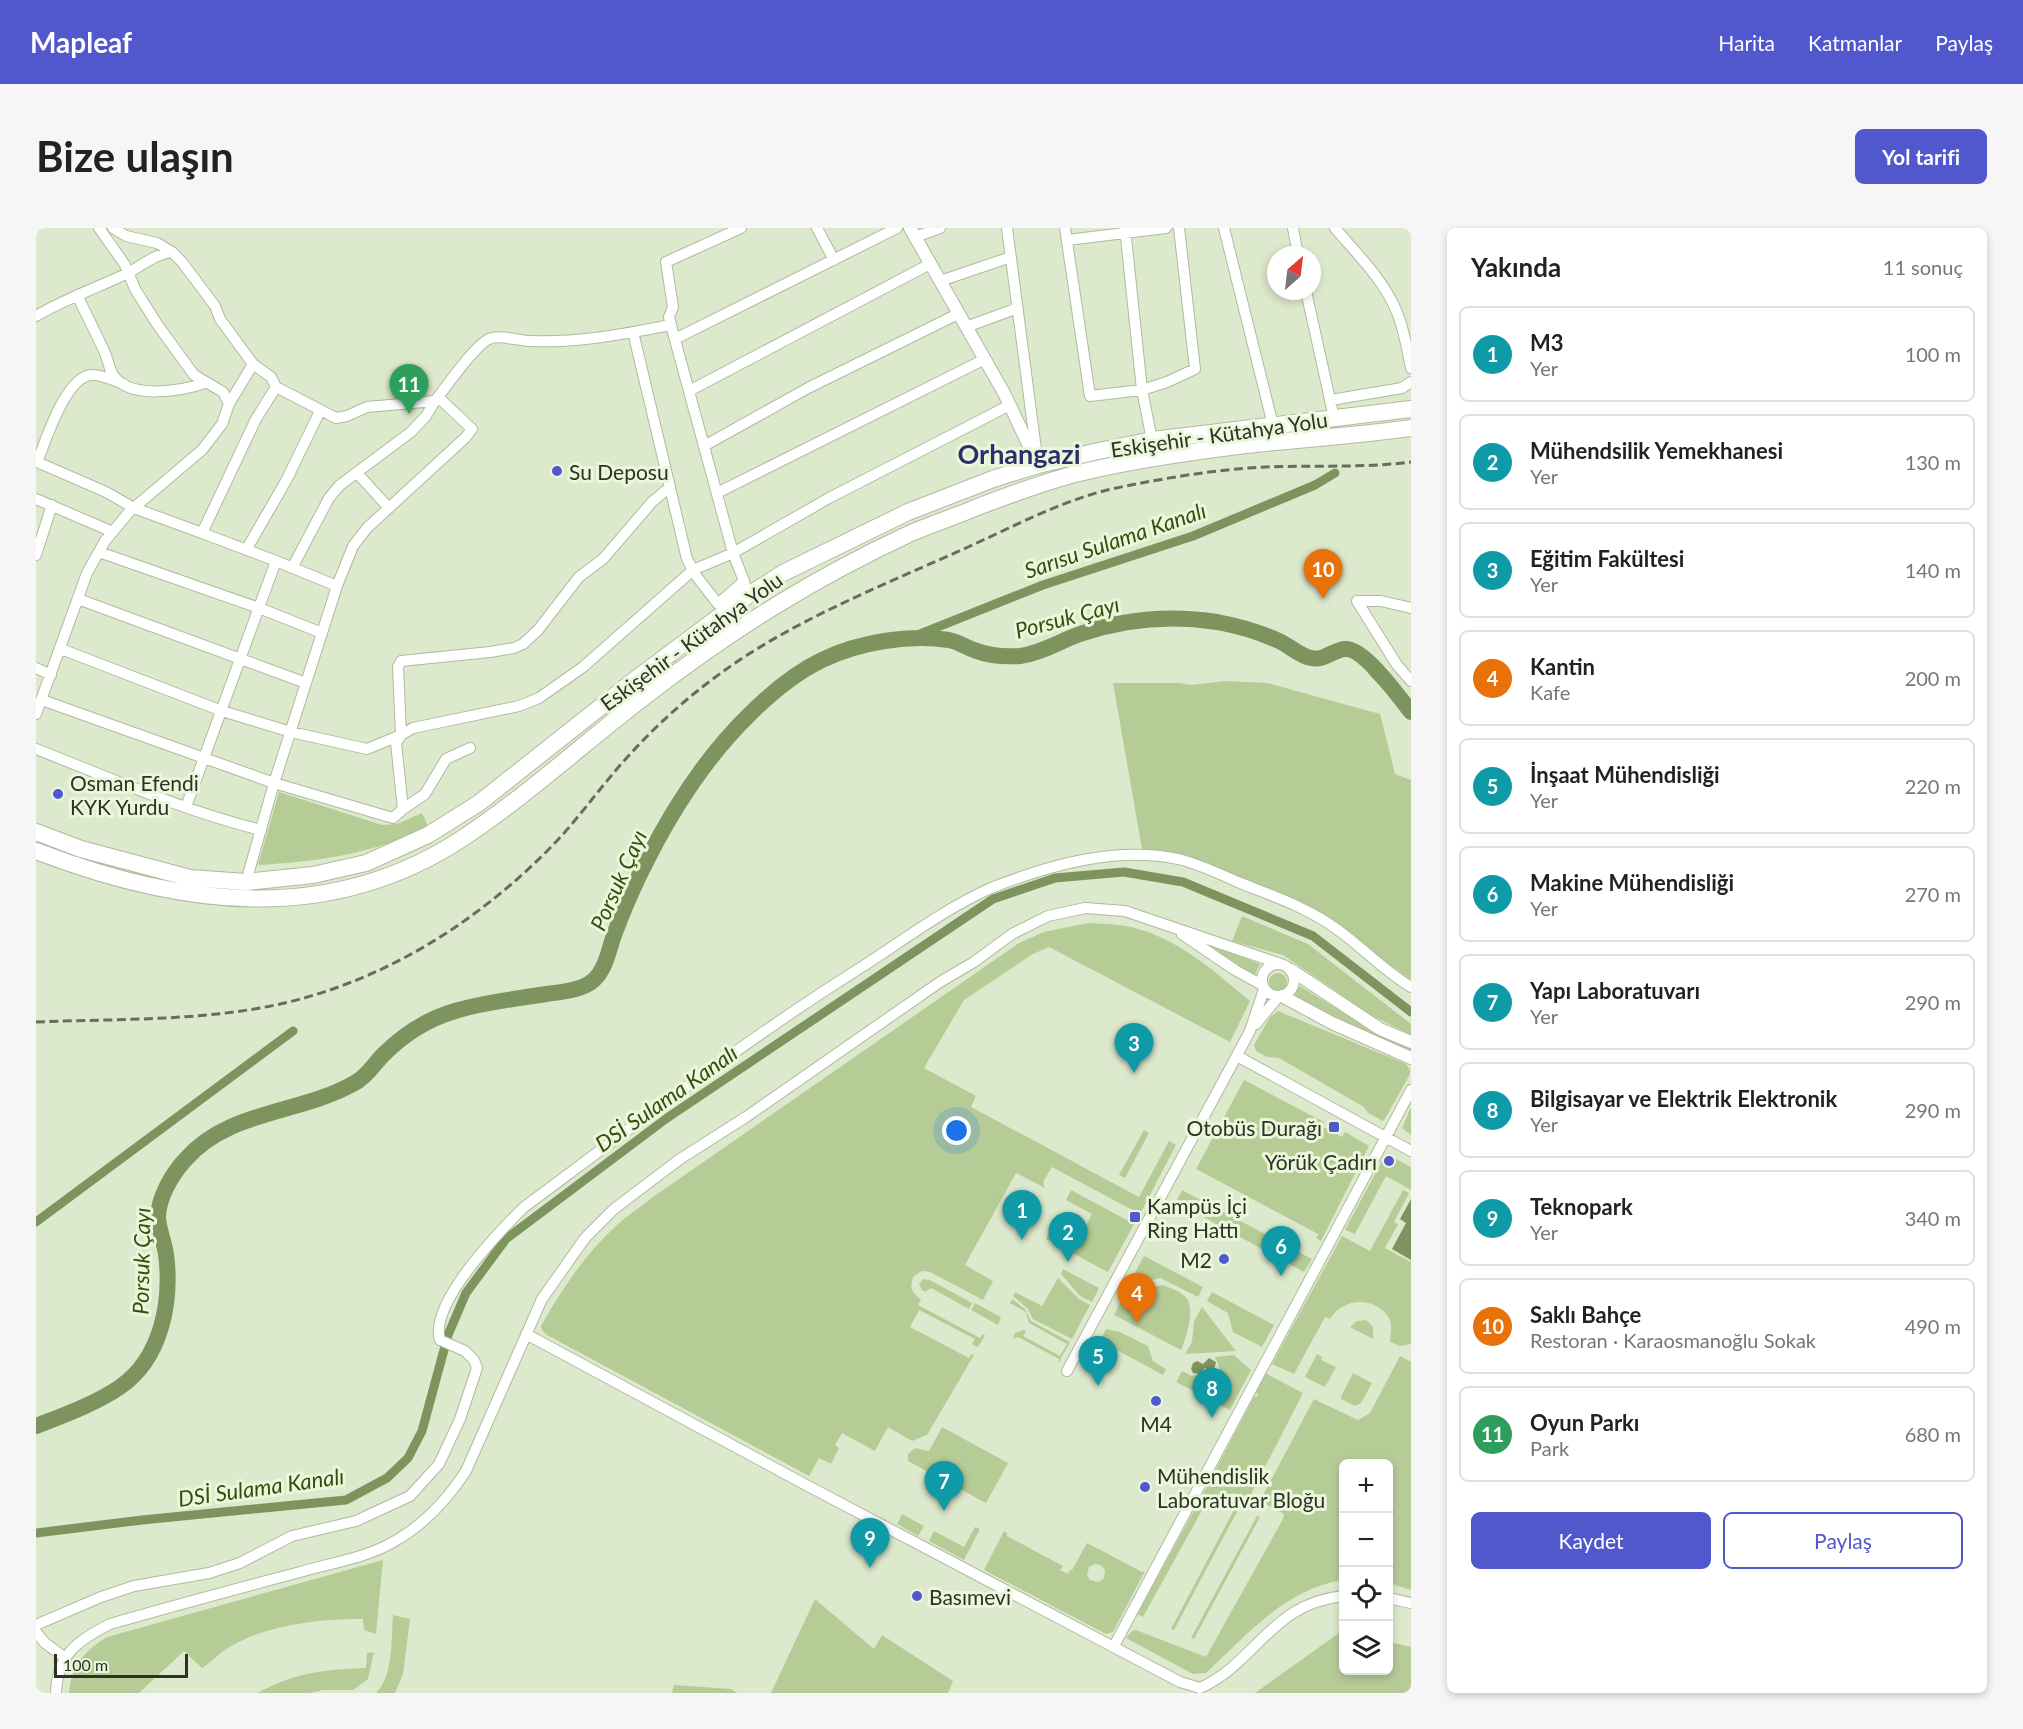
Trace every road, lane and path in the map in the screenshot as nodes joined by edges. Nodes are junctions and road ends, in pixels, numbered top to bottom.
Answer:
1 (99, 228) edge
2 (113, 228) edge
3 (741, 228) edge
4 (817, 228) edge
5 (897, 228) edge
6 (940, 228) edge
7 (1006, 228) edge
8 (1065, 228) edge
9 (1166, 228) edge
10 (1179, 228) edge
11 (1224, 228) edge
12 (1293, 228) edge
13 (1335, 228) edge
14 (1125, 230) edge
15 (913, 233) edge
16 (1067, 240) junction
17 (1296, 246) edge
18 (172, 252) junction
19 (1011, 257) junction
20 (834, 260) junction
21 (930, 264) junction
22 (128, 273) junction
23 (940, 282) junction
24 (77, 294) junction
25 (1308, 300) edge
26 (1018, 308) junction
27 (958, 314) junction
28 (36, 316) edge
29 (671, 325) junction
30 (966, 327) junction
31 (633, 332) junction
32 (675, 339) junction
33 (985, 359) junction
34 (253, 364) junction
35 (1411, 368) edge
36 (1411, 382) edge
37 (205, 383) junction
38 (124, 384) junction
39 (276, 387) junction
40 (1142, 390) junction
41 (689, 392) junction
42 (436, 399) junction
43 (1331, 400) junction
44 (229, 404) junction
45 (1010, 405) junction
46 (1411, 409) edge
47 (320, 411) junction
48 (1334, 418) junction
49 (1273, 425) junction
50 (1411, 428) edge
51 (1152, 440) junction
52 (704, 446) junction
53 (1156, 458) junction
54 (37, 463) edge
55 (1038, 465) junction
56 (357, 473) junction
57 (669, 490) junction
58 (717, 494) junction
59 (36, 499) edge
60 (52, 505) junction
61 (134, 508) junction
62 (389, 508) junction
63 (113, 532) junction
64 (202, 533) junction
65 (246, 550) junction
66 (99, 552) junction
67 (733, 553) junction
68 (36, 555) edge
69 (276, 561) junction
70 (292, 568) junction
71 (693, 570) junction
72 (337, 586) junction
73 (745, 589) junction
74 (78, 599) junction
75 (259, 608) junction
76 (1411, 608) edge
77 (322, 633) junction
78 (61, 649) junction
79 (240, 660) junction
80 (36, 668) edge
81 (51, 675) junction
82 (1411, 681) edge
83 (306, 683) junction
84 (42, 700) junction
85 (222, 711) junction
86 (36, 714) edge
87 (291, 732) junction
88 (401, 735) junction
89 (470, 748) dead end
90 (36, 749) edge
91 (205, 758) junction
92 (274, 783) junction
93 (186, 807) junction
94 (403, 809) junction
95 (261, 830) junction
96 (36, 832) edge
97 (36, 851) edge
98 (246, 882) junction
99 (1169, 926) junction
100 (1286, 967) junction
101 (1263, 987) junction
102 (1411, 987) edge
103 (1280, 996) junction
104 (1250, 1031) junction
105 (1411, 1042) edge
106 (1237, 1056) junction
107 (1411, 1058) edge
108 (1411, 1090) edge
109 (1384, 1137) junction
110 (1411, 1151) edge
111 (526, 1334) junction
112 (1067, 1371) dead end
113 (1339, 1597) edge
114 (1393, 1599) edge
115 (1411, 1603) edge
116 (36, 1625) edge
117 (36, 1632) edge
118 (1113, 1646) junction
119 (64, 1657) junction
120 (56, 1693) edge

1 - 22 street
2 - 18 street
3 - 29 street
4 - 20 street
5 - 20 street
6 - 15 street
7 - 19 street
8 - 16 street
9 - 14 street
10 - 40 street
11 - 49 street
12 - 17 street
13 - 35 street
14 - 16 street
14 - 40 street
15 - 21 street
16 - 40 street
18 - 22 street
18 - 34 street
19 - 23 street
19 - 26 street
20 - 32 street
21 - 23 street
21 - 41 street
22 - 24 street
22 - 37 street
23 - 27 street
24 - 28 street
24 - 38 street
25 - 43 street
26 - 30 street
26 - 55 street
27 - 30 street
27 - 52 street
29 - 31 street
29 - 32 street
30 - 33 street
31 - 42 street
31 - 57 street
32 - 41 street
33 - 45 street
33 - 58 street
34 - 39 street
34 - 44 street
36 - 43 street
37 - 38 street
37 - 44 street
38 - 54 street
39 - 47 street
39 - 64 street
40 - 51 street
41 - 52 street
42 - 47 street
42 - 56 street
42 - 62 street
43 - 48 street
44 - 61 street
45 - 55 street
45 - 67 street
46 - 48 highway, Eskişehir - Kütahya Yolu
47 - 65 street
48 - 49 highway, Eskişehir - Kütahya Yolu
49 - 51 highway, Eskişehir - Kütahya Yolu
50 - 53 highway, Eskişehir - Kütahya Yolu
51 - 53 highway
51 - 55 highway, Eskişehir - Kütahya Yolu
52 - 58 street
53 - 97 highway, Eskişehir - Kütahya Yolu
54 - 61 street
55 - 73 highway, Eskişehir - Kütahya Yolu
56 - 62 street
56 - 70 street
57 - 71 street
57 - 88 street
58 - 67 street
59 - 60 street
60 - 63 street
60 - 68 street
61 - 63 street
61 - 64 street
62 - 72 street
63 - 66 street
64 - 65 street
65 - 69 street
66 - 74 street
66 - 75 street
67 - 71 street
67 - 73 street
69 - 70 street
69 - 75 street
70 - 72 street
71 - 73 street
71 - 88 street
72 - 77 street
73 - 98 highway, Eskişehir - Kütahya Yolu
74 - 78 street
74 - 79 street
75 - 77 street
75 - 79 street
76 - 82 street
77 - 83 street
78 - 81 street
78 - 85 street
79 - 83 street
79 - 85 street
80 - 81 street
81 - 84 street
83 - 87 street
84 - 86 street
84 - 91 street
85 - 87 street
85 - 91 street
87 - 88 street
87 - 92 street
88 - 94 street
89 - 94 street
90 - 93 street
91 - 92 street
91 - 93 street
92 - 94 street
92 - 95 street
93 - 95 street
95 - 98 street
96 - 98 highway, Eskişehir - Kütahya Yolu
99 - 100 street
99 - 101 street
99 - 111 street
100 - 101 street
100 - 103 street
100 - 105 street
101 - 103 street
101 - 104 street
102 - 116 street
103 - 104 street
103 - 107 street
104 - 106 street
106 - 109 street
106 - 112 street
108 - 109 street
109 - 110 street
109 - 118 street
111 - 118 street
111 - 119 street
113 - 118 street
114 - 115 street
117 - 119 street
119 - 120 street

